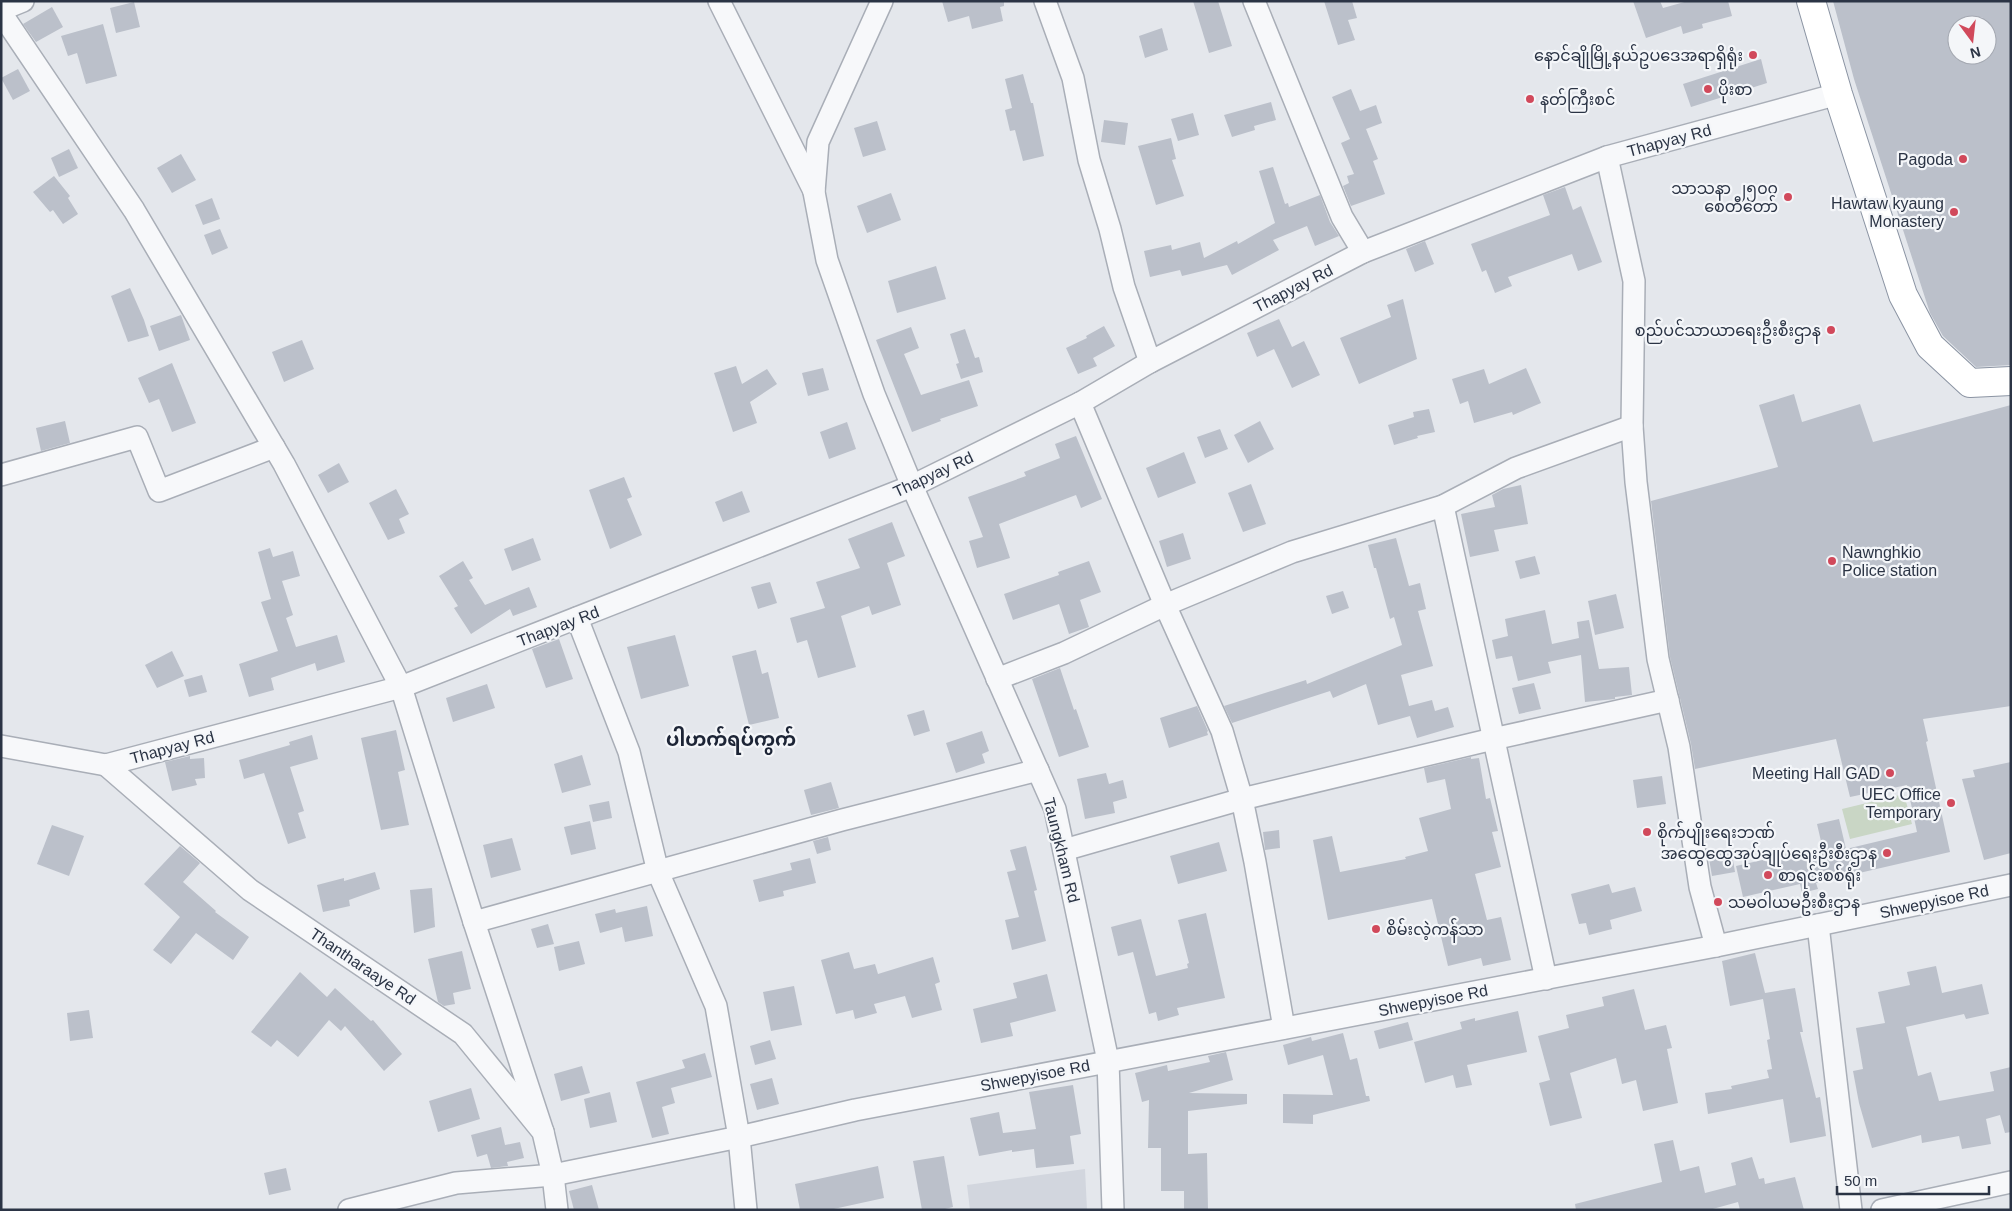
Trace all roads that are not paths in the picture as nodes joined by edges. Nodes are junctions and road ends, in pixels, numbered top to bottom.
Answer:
1 (23, 1) edge
2 (719, 1) edge
3 (882, 1) edge
4 (1045, 1) edge
5 (1254, 1) edge
6 (1811, 1) edge
7 (1, 12) edge
8 (1838, 94) junction
9 (1607, 157) junction
10 (814, 192) junction
11 (1363, 252) junction
12 (1150, 362) junction
13 (2011, 381) edge
14 (1080, 403) junction
15 (1632, 426) junction
16 (274, 447) junction
17 (1, 474) edge
18 (912, 486) junction
19 (1443, 506) junction
20 (1165, 605) junction
21 (577, 618) junction
22 (997, 679) junction
23 (401, 687) junction
24 (1668, 700) junction
25 (1493, 739) junction
26 (1, 746) edge
27 (106, 765) junction
28 (1038, 770) junction
29 (1242, 799) junction
30 (1064, 850) junction
31 (658, 872) junction
32 (2011, 885) edge
33 (474, 922) junction
34 (1818, 925) junction
35 (1716, 946) junction
36 (1546, 978) junction
37 (1284, 1028) junction
38 (1108, 1061) junction
39 (543, 1132) junction
40 (740, 1137) junction
41 (553, 1175) junction
42 (2011, 1182) edge
43 (349, 1210) edge
44 (557, 1210) edge
45 (746, 1210) edge
46 (1113, 1210) edge
47 (1851, 1210) edge
48 (1882, 1210) edge

1 - 7 street
2 - 10 street
3 - 10 street
4 - 12 street
5 - 11 street
6 - 8 highway
7 - 16 street
8 - 9 street, Thapyay Rd
8 - 13 highway
9 - 11 street, Thapyay Rd
9 - 15 street
10 - 18 street, Taungkham Rd
11 - 12 street, Thapyay Rd
12 - 14 street, Thapyay Rd
14 - 18 street, Thapyay Rd
14 - 20 street
15 - 19 street
15 - 24 street
16 - 17 street
16 - 23 street
18 - 21 street, Thapyay Rd
18 - 22 street, Taungkham Rd
19 - 20 street
19 - 25 street
20 - 22 street
20 - 29 street
21 - 23 street, Thapyay Rd
21 - 31 street
22 - 28 street, Taungkham Rd
23 - 27 street, Thapyay Rd
23 - 33 street
24 - 25 street
24 - 35 street
25 - 29 street
25 - 36 street
26 - 27 street, Thapyay Rd
27 - 39 street, Thantharaaye Rd
28 - 30 street, Taungkham Rd
28 - 31 street
29 - 30 street
29 - 37 street
30 - 38 street, Taungkham Rd
31 - 33 street
31 - 40 street
32 - 34 street, Shwepyisoe Rd
33 - 39 street
34 - 35 street, Shwepyisoe Rd
34 - 47 street
35 - 36 street, Shwepyisoe Rd
36 - 37 street, Shwepyisoe Rd
37 - 38 street, Shwepyisoe Rd
38 - 40 street, Shwepyisoe Rd
38 - 46 street, Taungkham Rd
39 - 41 street, Thantharaaye Rd
40 - 41 street, Shwepyisoe Rd
40 - 45 street
41 - 43 street, Shwepyisoe Rd
41 - 44 street, Thantharaaye Rd
42 - 48 street

